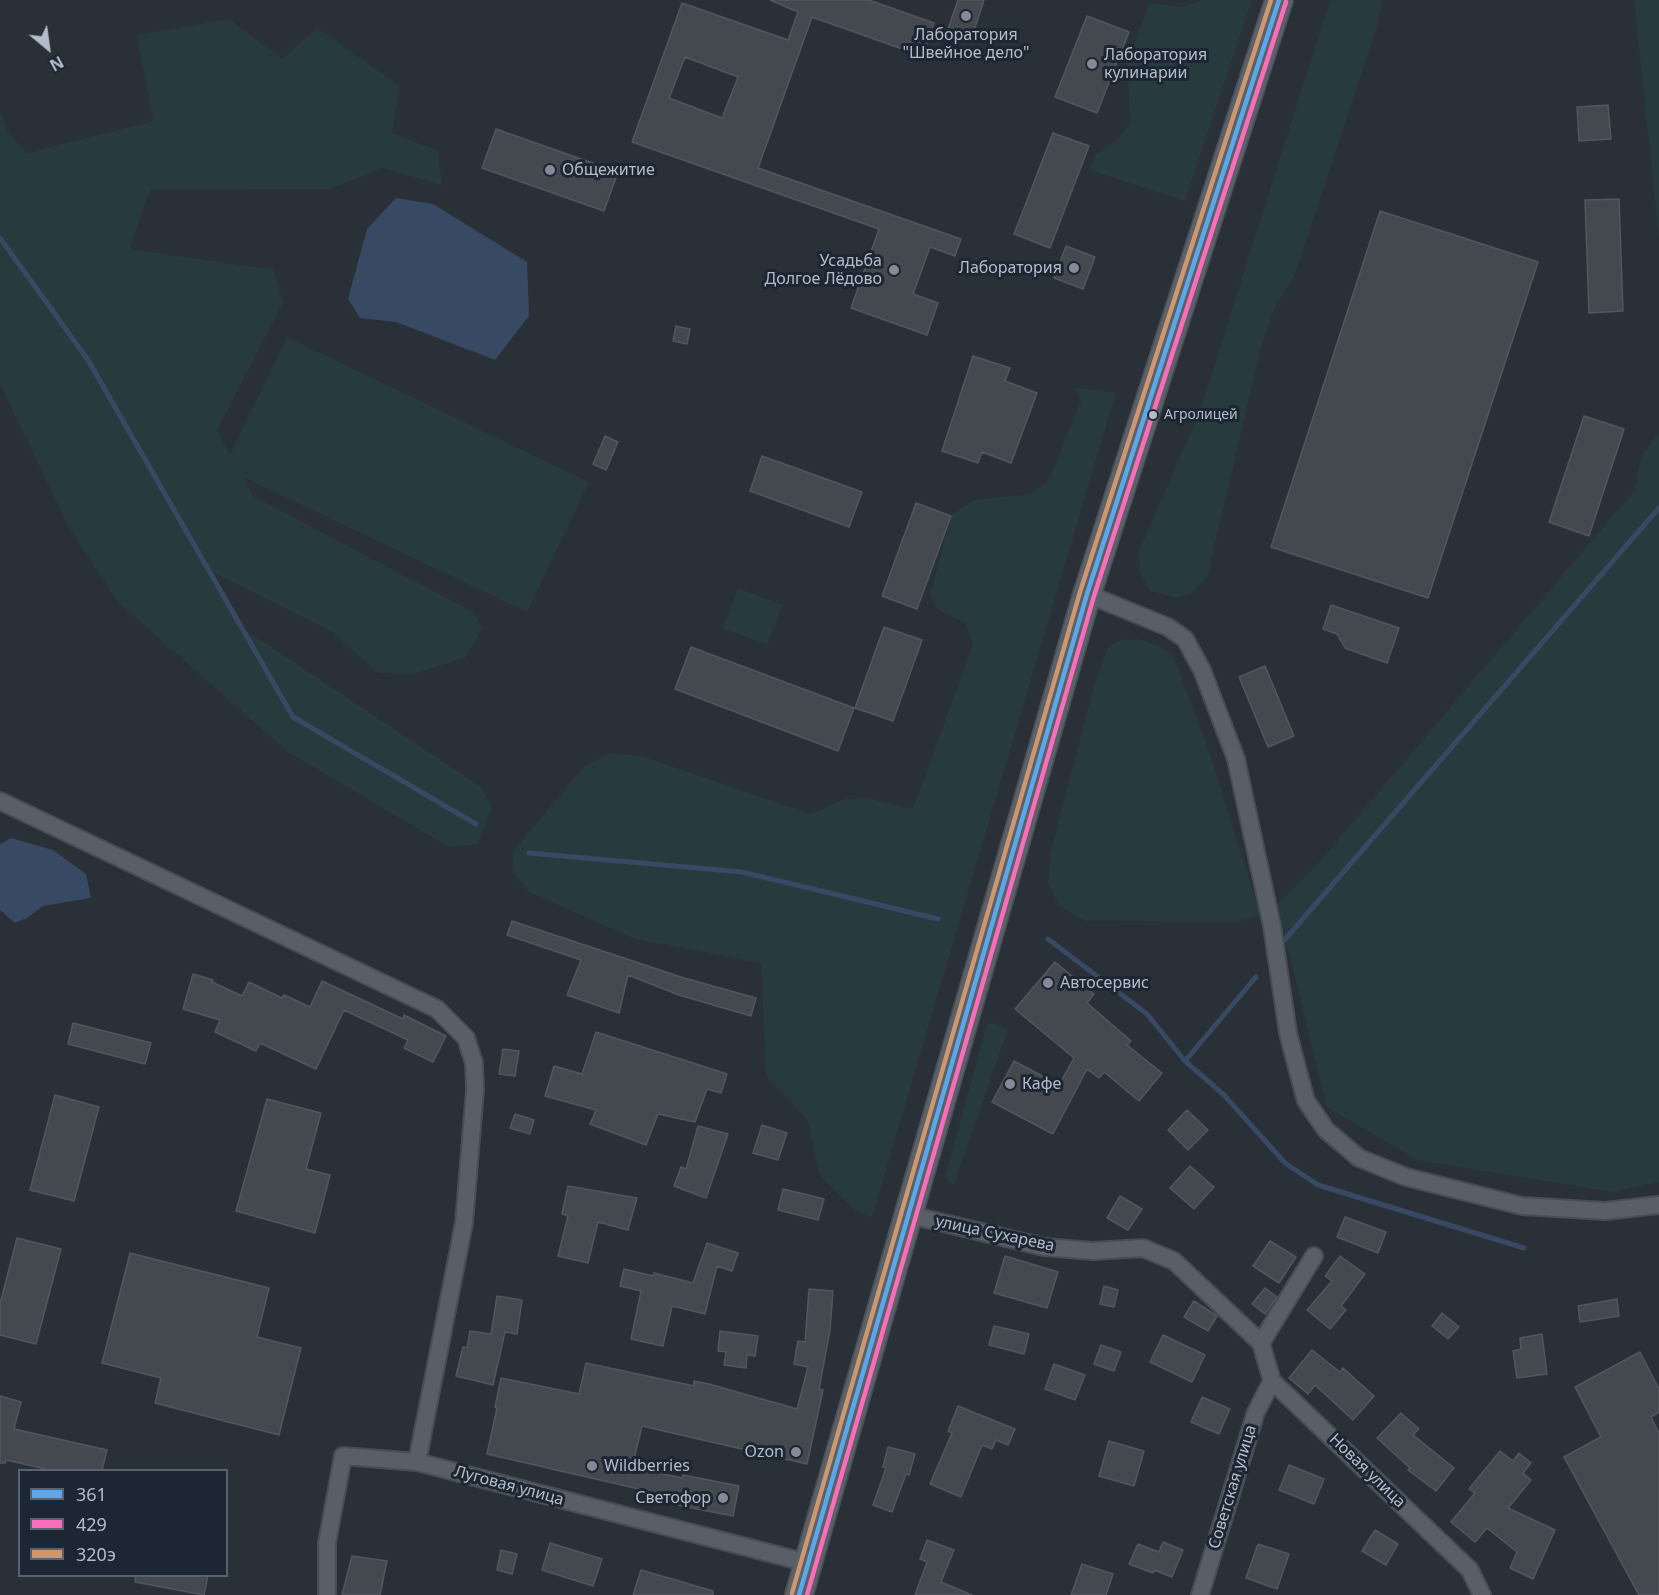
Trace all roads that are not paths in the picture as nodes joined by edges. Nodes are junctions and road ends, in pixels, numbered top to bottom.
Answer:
1 (1279, 0) edge
2 (1087, 594) junction
3 (0, 801) edge
4 (1659, 1205) edge
5 (910, 1215) junction
6 (1314, 1256) dead end
7 (1261, 1343) junction
8 (1272, 1380) junction
9 (417, 1462) junction
10 (808, 1563) junction
11 (327, 1595) edge
12 (799, 1595) edge
13 (1200, 1595) edge
14 (1482, 1595) edge

1 - 2 main road
2 - 4 street
2 - 5 main road
3 - 9 street
5 - 7 street, улица Сухарева
5 - 10 main road
6 - 7 street
7 - 8 street, Новая улица
8 - 13 street, Советская улица
8 - 14 street, Новая улица
9 - 10 street, Луговая улица
9 - 11 street, Луговая улица
10 - 12 main road

